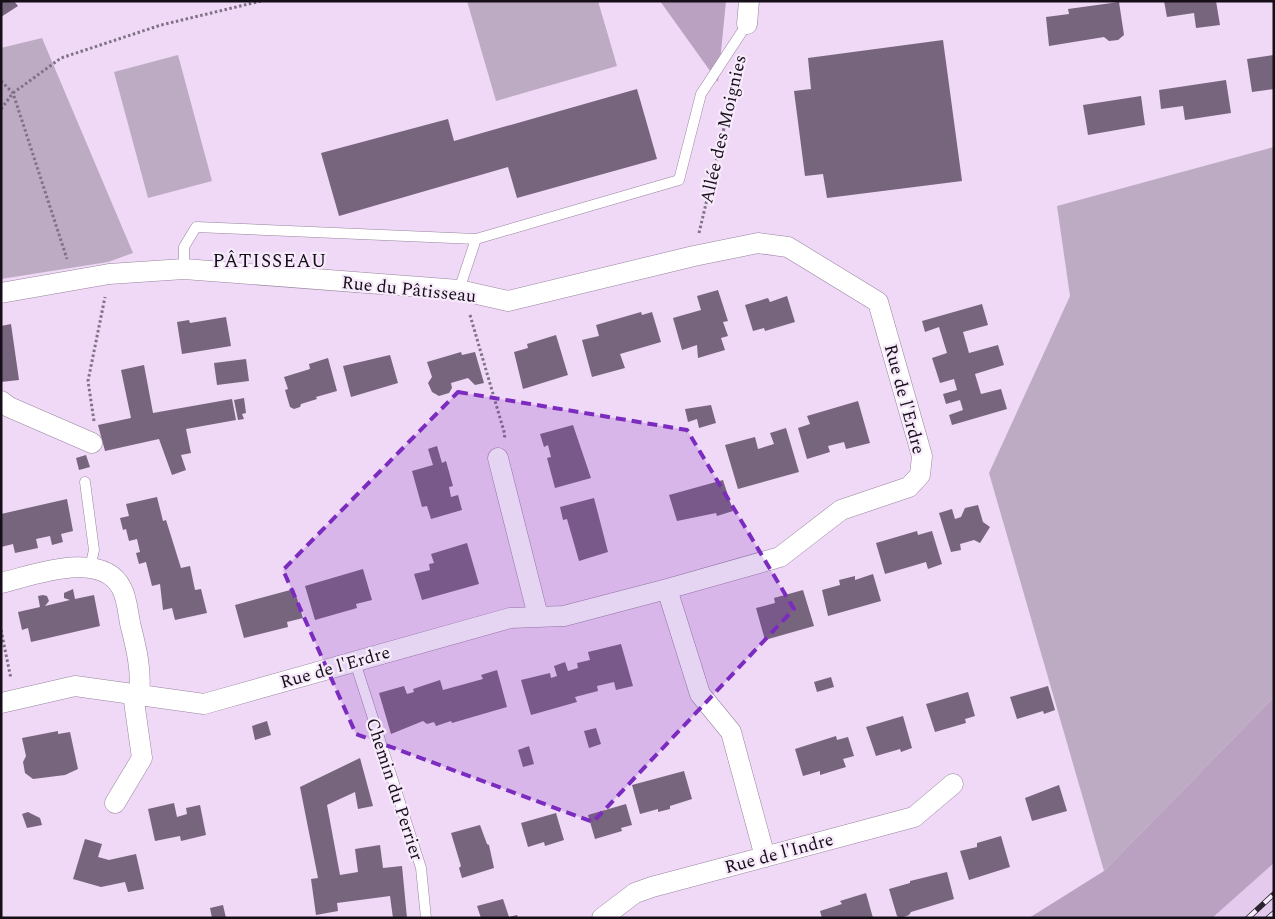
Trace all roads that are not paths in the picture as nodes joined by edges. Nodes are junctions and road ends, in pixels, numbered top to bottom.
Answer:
1 (749, 1) edge
2 (747, 24) joint
3 (476, 239) junction
4 (694, 256) joint
5 (184, 269) junction
6 (1, 293) edge
7 (467, 293) junction
8 (1, 402) edge
9 (93, 433) road end
10 (498, 458) road end
11 (85, 482) dead end
12 (90, 568) junction
13 (1, 582) edge
14 (666, 589) junction
15 (538, 616) junction
16 (355, 662) junction
17 (136, 694) junction
18 (9, 701) edge
19 (953, 784) dead end
20 (115, 803) dead end
21 (765, 857) junction
22 (426, 918) edge
23 (602, 918) edge

1 - 2 street
2 - 3 lane
3 - 5 lane
3 - 7 lane
4 - 7 street, Rue du Pâtisseau
4 - 14 street, Rue de l'Erdre
5 - 6 street, Rue du Pâtisseau
5 - 7 street, Rue du Pâtisseau
8 - 9 street
10 - 15 street
11 - 12 lane
12 - 13 street
12 - 17 street
14 - 15 street, Rue de l'Erdre
14 - 21 street
15 - 16 street, Rue de l'Erdre
16 - 17 street, Rue de l'Erdre
16 - 22 lane, Chemin du Perrier
17 - 18 street, Rue de l'Erdre
17 - 20 street
19 - 21 street, Rue de l'Indre
21 - 23 street, Rue de l'Indre

